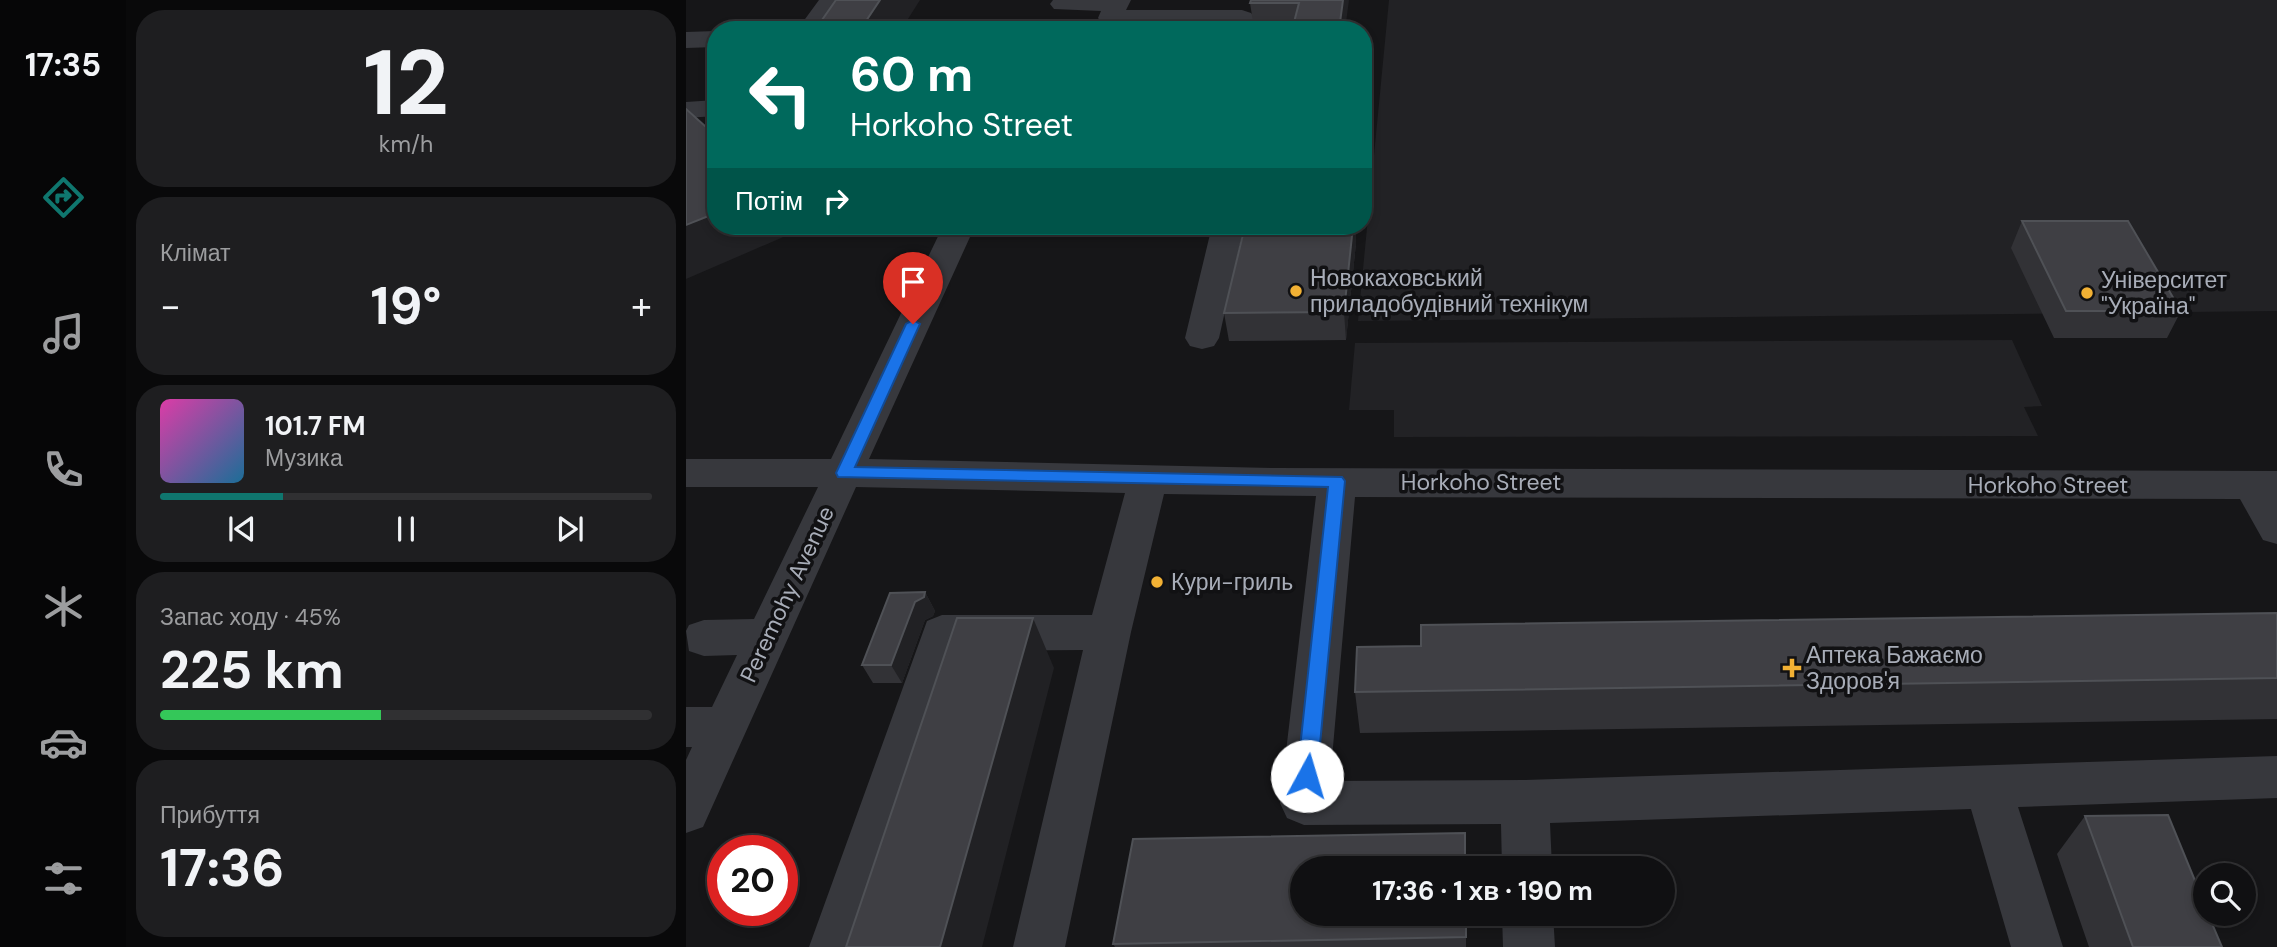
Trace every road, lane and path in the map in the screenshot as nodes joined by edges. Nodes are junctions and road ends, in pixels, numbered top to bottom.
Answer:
1 (832, 0) edge
2 (1117, 1) edge
3 (1064, 2) edge
4 (1246, 16) edge
5 (817, 21) edge
6 (1055, 21) edge
7 (707, 39) edge
8 (686, 40) edge
9 (707, 109) edge
10 (686, 110) edge
11 (955, 235) edge
12 (1226, 235) edge
13 (1202, 338) dead end
14 (844, 473) junction
15 (686, 474) edge
16 (1148, 479) junction
17 (1337, 481) junction
18 (2264, 485) edge
19 (2277, 529) edge
20 (1109, 632) junction
21 (766, 636) junction
22 (704, 638) dead end
23 (706, 727) edge
24 (2277, 777) edge
25 (1988, 786) junction
26 (1525, 802) junction
27 (686, 811) edge
28 (1527, 856) edge
29 (1528, 926) edge
30 (835, 947) edge
31 (1039, 947) edge
32 (1529, 947) edge
33 (2037, 947) edge

1 - 5 street
2 - 3 street
2 - 4 street
3 - 6 street
7 - 8 street
9 - 10 street
11 - 14 street, Peremohy Avenue
12 - 13 street
14 - 15 street, Horkoho Street
14 - 16 street, Horkoho Street
14 - 21 street, Peremohy Avenue
16 - 17 street, Horkoho Street
16 - 20 street
17 - 18 street, Horkoho Street
17 - 26 street
18 - 19 street
20 - 30 street
20 - 31 street
21 - 22 street
21 - 23 street, Peremohy Avenue
23 - 27 street, Peremohy Avenue
24 - 25 street
25 - 26 street
25 - 33 street
26 - 28 street
29 - 32 street

